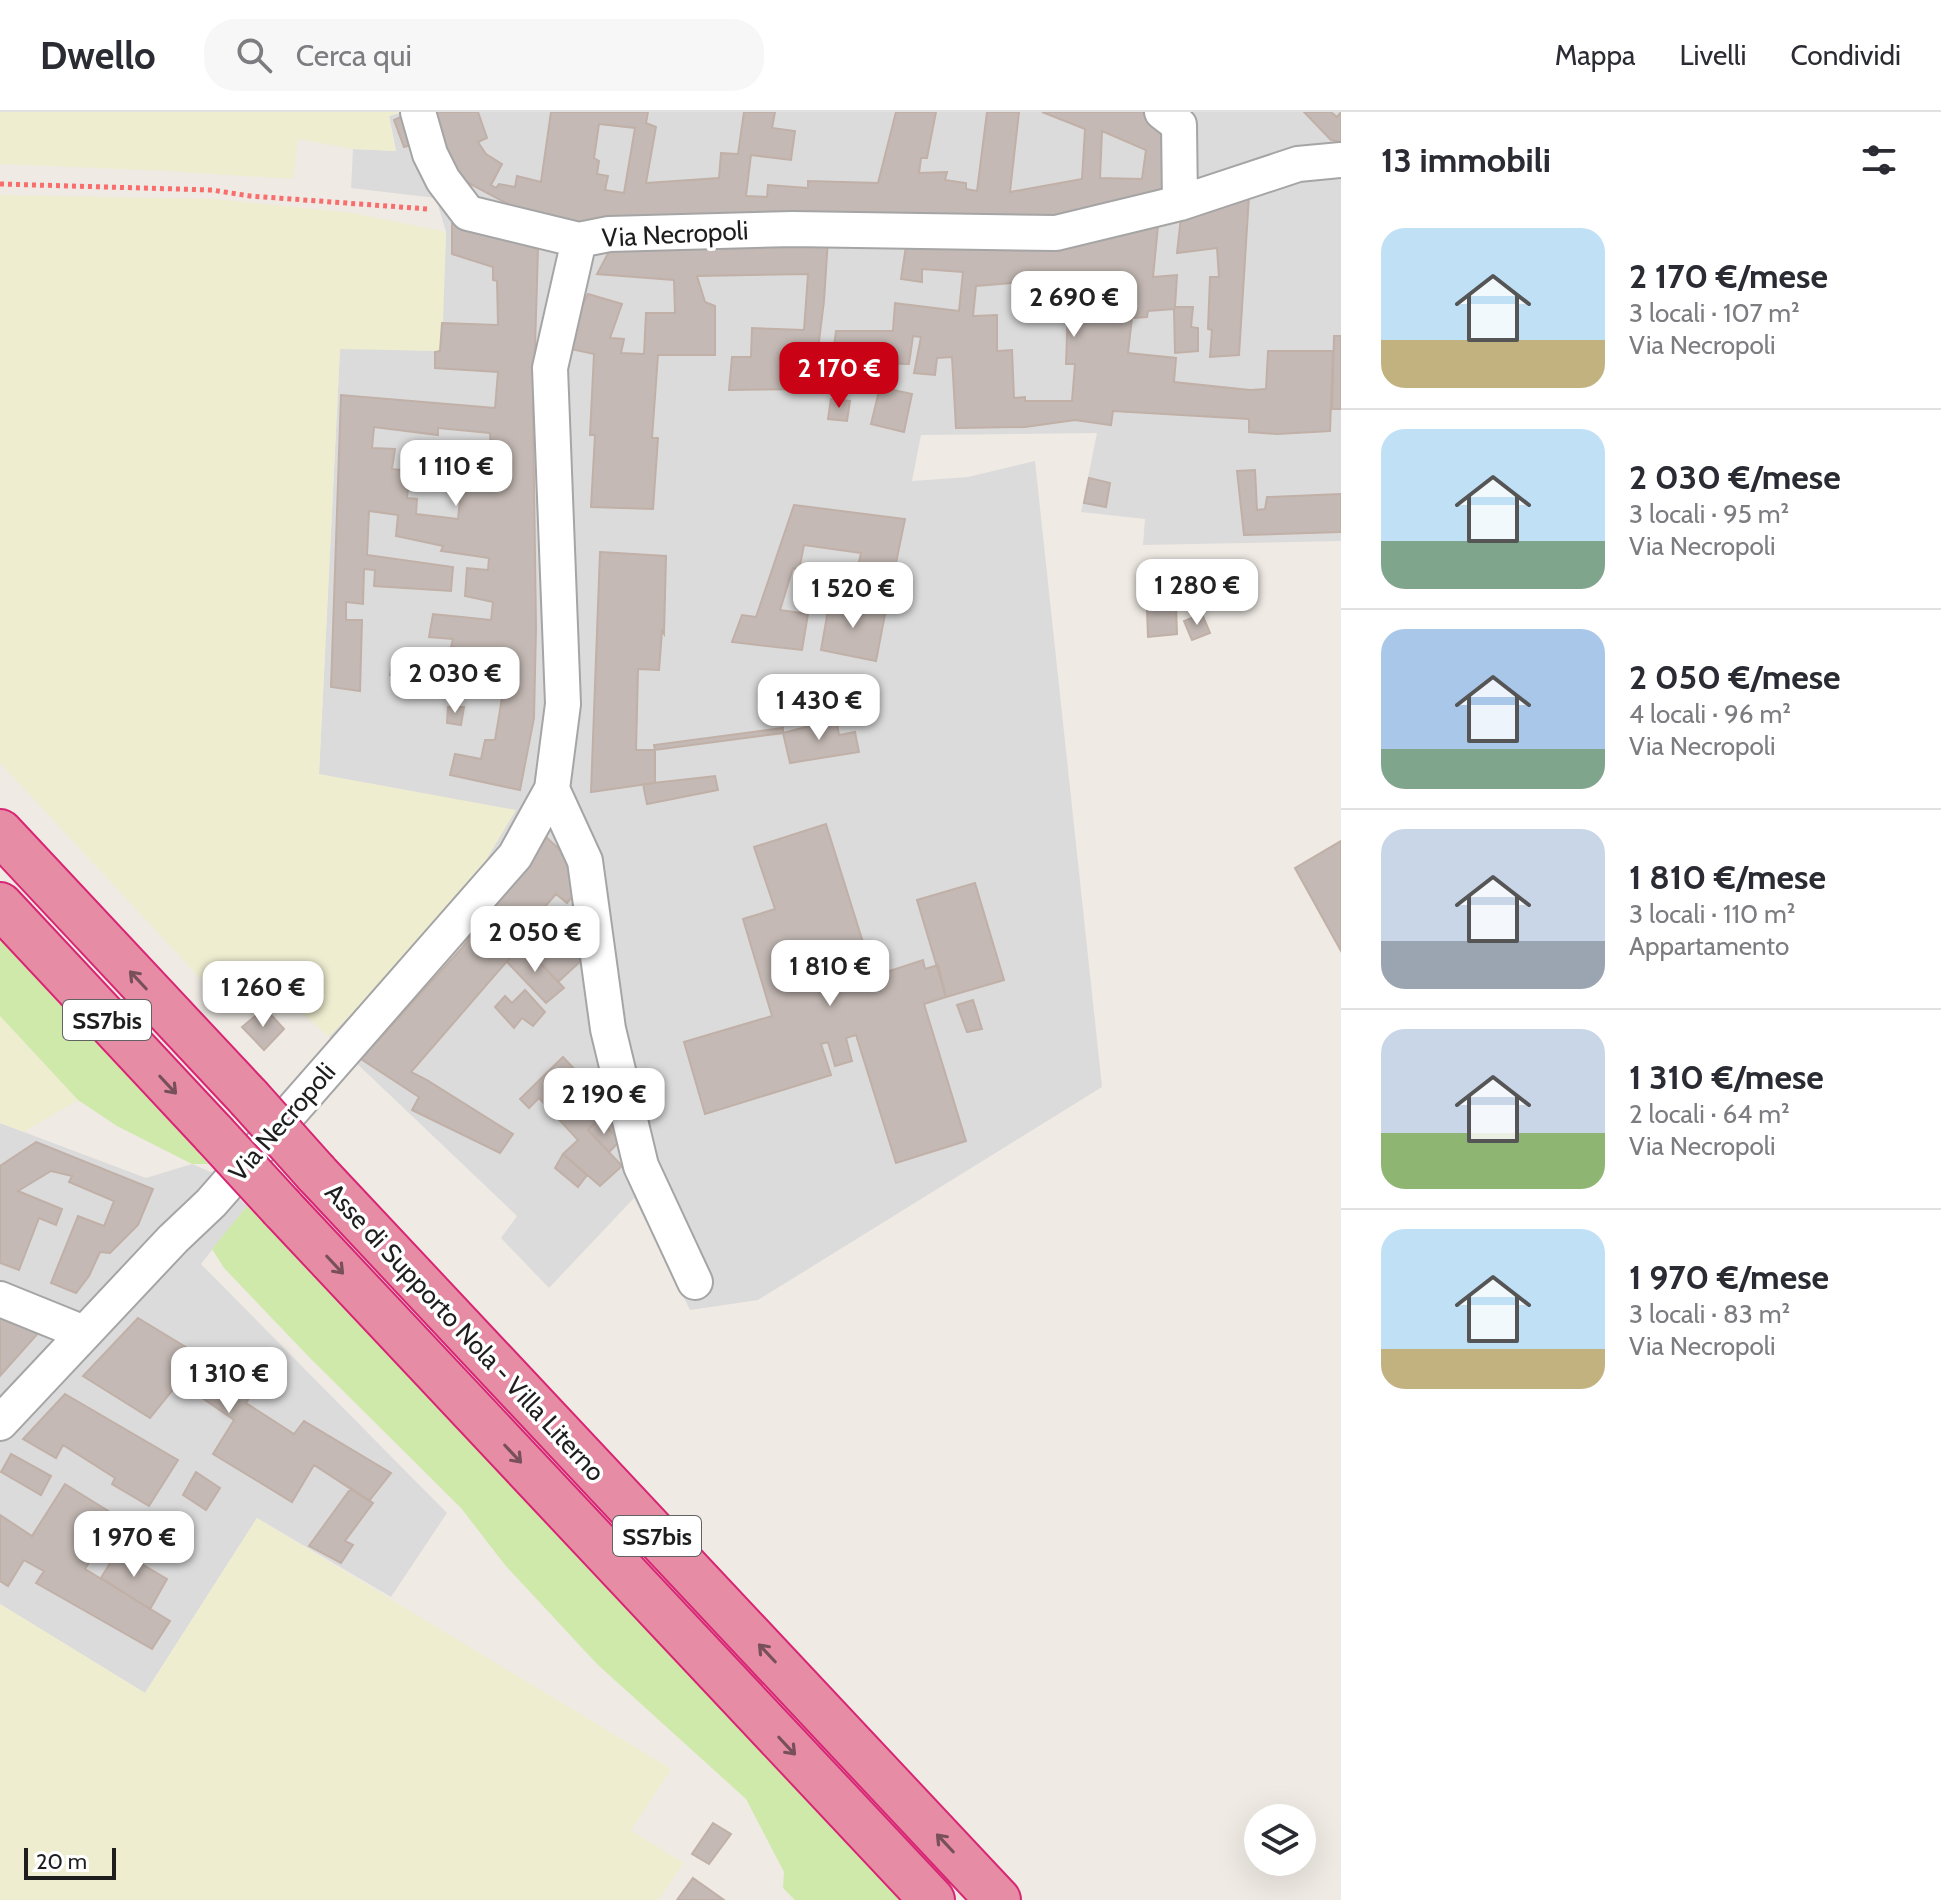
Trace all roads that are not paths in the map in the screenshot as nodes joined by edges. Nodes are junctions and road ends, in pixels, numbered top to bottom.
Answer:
1 (418, 112) edge
2 (1162, 112) edge
3 (1341, 160) edge
4 (1180, 203) junction
5 (579, 240) junction
6 (552, 789) junction
7 (0, 832) edge
8 (0, 905) edge
9 (695, 1282) dead end
10 (0, 1299) edge
11 (84, 1333) junction
12 (0, 1423) edge
13 (932, 1900) edge
14 (998, 1900) edge

1 - 5 street
2 - 4 street
3 - 4 street, Via Necropoli
4 - 5 street, Via Necropoli
5 - 6 street, Via Necropoli
6 - 9 street
6 - 11 street, Via Necropoli
14 -> 7 highway, Asse di Supporto Nola - Villa Literno / SS7bis, bridge
8 -> 13 highway, Asse di Supporto Nola - Villa Literno / SS7bis, bridge
10 - 11 street
11 - 12 street, Via Necropoli

